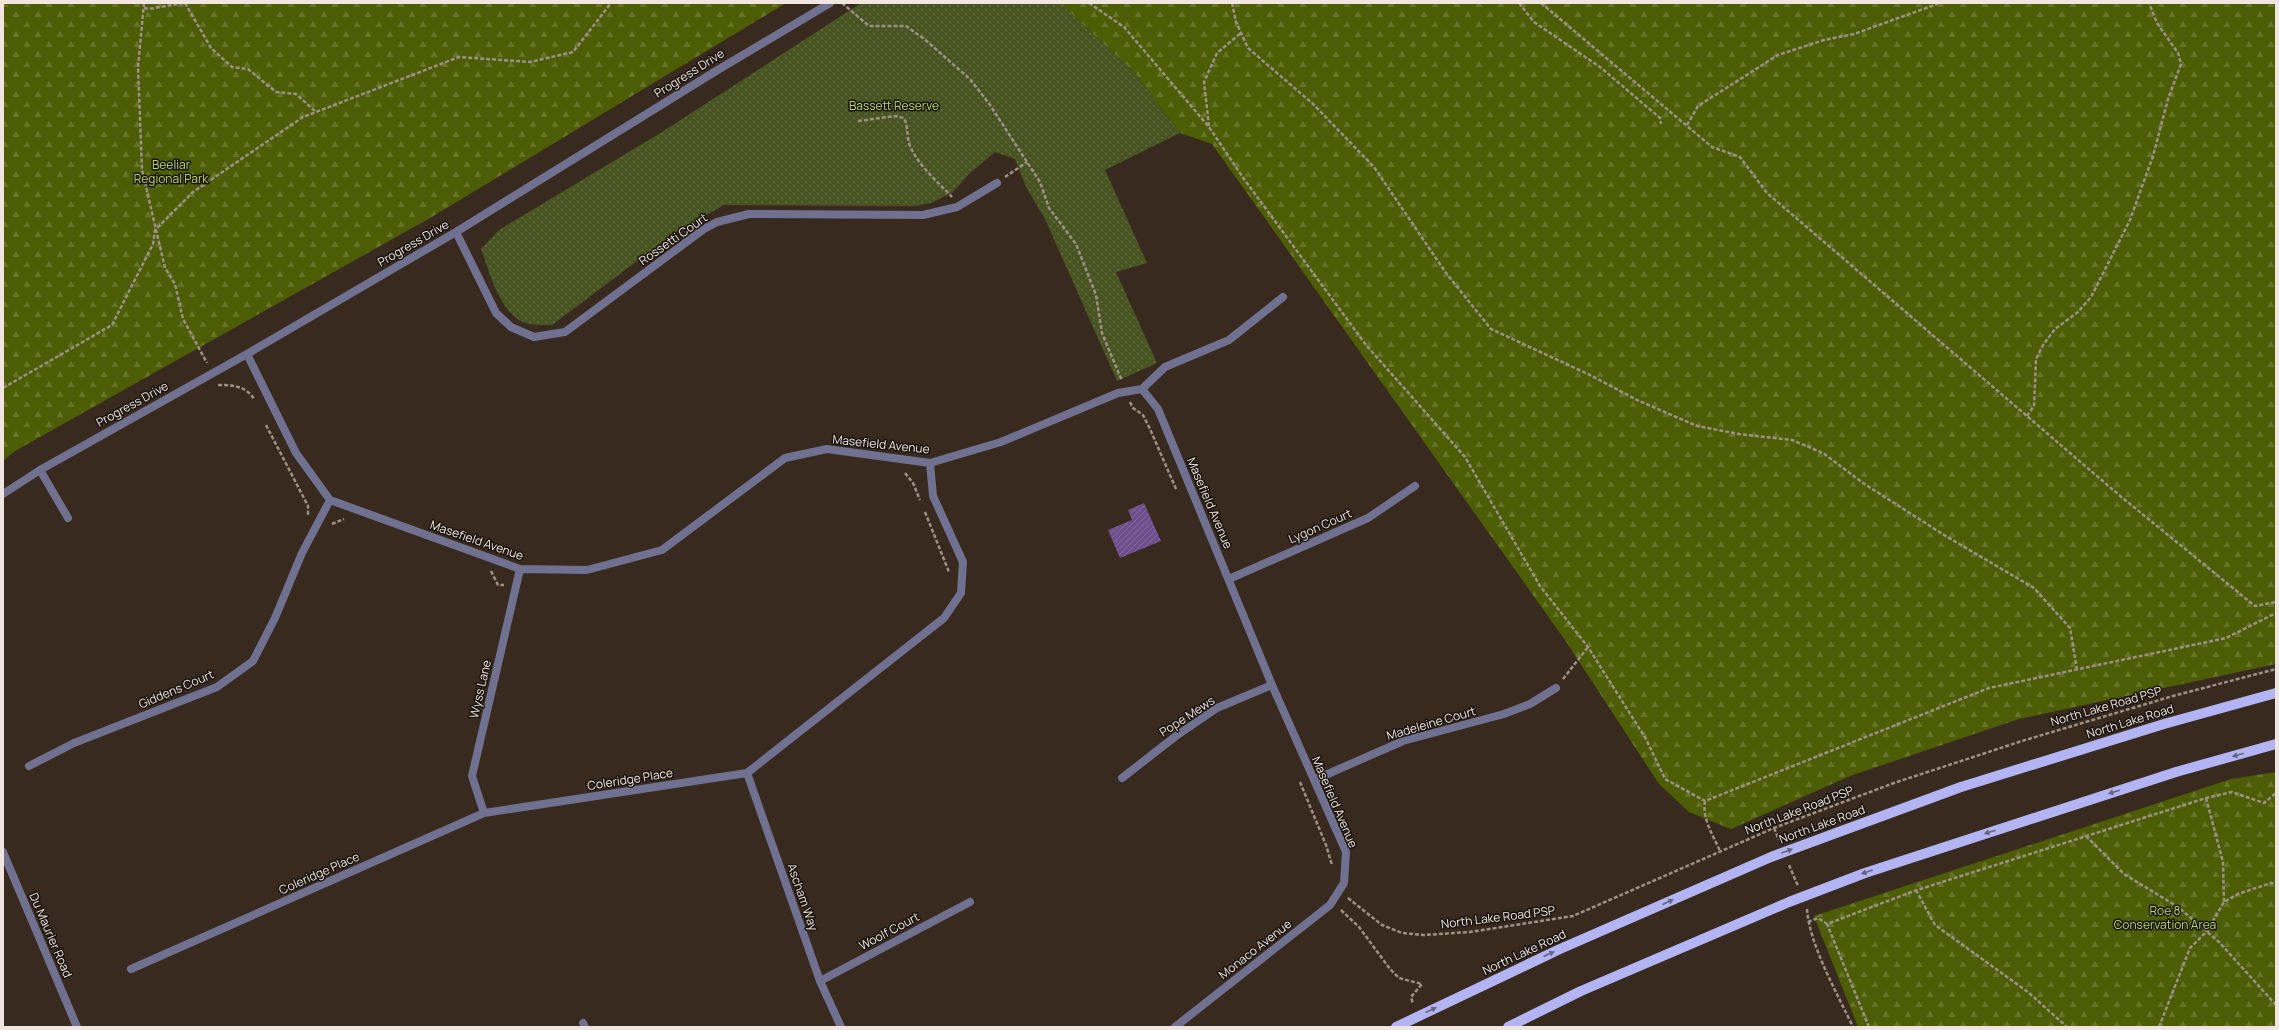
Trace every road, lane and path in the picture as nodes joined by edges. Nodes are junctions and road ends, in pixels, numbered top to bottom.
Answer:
1 (144, 3) edge
2 (184, 3) edge
3 (611, 3) edge
4 (830, 3) edge
5 (842, 3) edge
6 (1089, 3) edge
7 (1232, 3) edge
8 (1519, 3) edge
9 (1542, 3) edge
10 (1940, 3) edge
11 (2149, 3) edge
12 (144, 8) junction
13 (1242, 33) junction
14 (316, 112) junction
15 (858, 121) dead end
16 (1661, 124) dead end
17 (1687, 125) junction
18 (1209, 127) junction
19 (1027, 162) junction
20 (997, 183) joint
21 (960, 206) junction
22 (155, 230) junction
23 (456, 232) junction
24 (1283, 296) dead end
25 (247, 354) junction
26 (212, 373) junction
27 (3, 388) edge
28 (1142, 389) junction
29 (1126, 392) junction
30 (257, 406) dead end
31 (2027, 416) junction
32 (264, 420) dead end
33 (930, 463) junction
34 (901, 469) dead end
35 (40, 470) junction
36 (1415, 486) dead end
37 (3, 494) edge
38 (1178, 494) dead end
39 (330, 500) junction
40 (922, 504) dead end
41 (924, 511) dead end
42 (68, 518) dead end
43 (320, 520) junction
44 (347, 520) dead end
45 (489, 568) dead end
46 (520, 568) junction
47 (950, 573) dead end
48 (1229, 580) junction
49 (516, 586) junction
50 (2276, 602) edge
51 (2276, 613) edge
52 (1588, 647) junction
53 (2276, 669) edge
54 (2076, 670) junction
55 (1272, 686) junction
56 (1556, 688) joint
57 (2276, 693) edge
58 (2276, 744) edge
59 (29, 766) dead end
60 (747, 773) junction
61 (1297, 775) dead end
62 (1122, 778) dead end
63 (1314, 780) junction
64 (2276, 793) edge
65 (2206, 798) junction
66 (1705, 801) junction
67 (484, 814) junction
68 (1774, 828) junction
69 (2086, 836) junction
70 (1720, 851) junction
71 (1784, 852) junction
72 (3, 854) edge
73 (1333, 868) dead end
74 (2276, 884) edge
75 (1342, 887) junction
76 (1916, 890) junction
77 (1802, 897) junction
78 (970, 902) dead end
79 (1332, 902) junction
80 (2224, 902) junction
81 (1814, 907) dead end
82 (1808, 910) junction
83 (1800, 912) dead end
84 (1808, 922) junction
85 (1827, 925) junction
86 (2207, 931) junction
87 (131, 969) dead end
88 (820, 981) junction
89 (2276, 1005) edge
90 (1418, 1016) junction
91 (77, 1027) edge
92 (841, 1027) edge
93 (1175, 1027) edge
94 (1396, 1027) edge
95 (1508, 1027) edge
96 (1853, 1027) edge
97 (1869, 1027) edge
98 (2067, 1027) edge
99 (2159, 1027) edge

1 - 12 path
2 - 12 path
2 - 14 path
3 - 14 path
4 - 23 street, Progress Drive
5 - 19 path
6 - 18 path
7 - 13 path
8 - 16 path
9 - 17 path
10 - 17 path
11 - 31 path
12 - 22 path
13 - 18 path
13 - 54 path
14 - 22 path
15 - 21 path
17 - 31 path
18 - 52 path
19 - 20 path
19 - 29 path
20 - 21 street, Rossetti Court
21 - 23 street, Rossetti Court
22 - 26 path
22 - 27 path
23 - 25 street, Progress Drive
24 - 28 street
25 - 26 street, Progress Drive
25 - 39 street
26 - 30 path
26 - 35 street, Progress Drive
28 - 29 street, Masefield Avenue
28 - 48 street, Masefield Avenue
29 - 33 street, Masefield Avenue
29 - 38 path
31 - 50 path
32 - 43 path
33 - 46 street, Masefield Avenue
33 - 60 street, Coleridge Place
34 - 40 path
35 - 37 street, Progress Drive
35 - 42 street
36 - 48 street, Lygon Court
39 - 43 street, Giddens Court
39 - 46 street, Masefield Avenue
41 - 47 path
43 - 44 path
43 - 59 street, Giddens Court
45 - 49 path
46 - 49 street, Wyss Lane
48 - 55 street, Masefield Avenue
49 - 67 street, Wyss Lane
51 - 54 path
52 - 56 path
52 - 66 path
53 - 68 path, North Lake Road PSP
54 - 66 path
55 - 62 street, Pope Mews
55 - 63 street, Masefield Avenue
56 - 63 street, Madeleine Court
71 -> 57 main road, North Lake Road
58 -> 77 main road
60 - 67 street, Coleridge Place
60 - 88 street, Ascham Way
61 - 73 path
63 - 75 street, Masefield Avenue
64 - 65 path
65 - 69 path
65 - 80 path
66 - 70 path
67 - 87 street, Coleridge Place
68 - 70 path, North Lake Road PSP
68 - 71 path
69 - 76 path
69 - 86 path
70 - 75 path, North Lake Road PSP
71 - 77 path
90 -> 71 main road, North Lake Road
72 - 91 street, Du Maurier Road
74 - 80 path
75 - 79 street, Monaco Avenue
76 - 85 path
76 - 98 path
77 - 82 path
77 - 95 main road
78 - 88 street, Woolf Court
79 - 90 path
79 - 93 street, Monaco Avenue
80 - 86 path
81 - 82 path
82 - 83 path
82 - 84 path
84 - 85 path
84 - 96 path
85 - 97 path
86 - 89 path
86 - 99 path
88 - 92 street, Ascham Way
90 - 94 main road, North Lake Road

